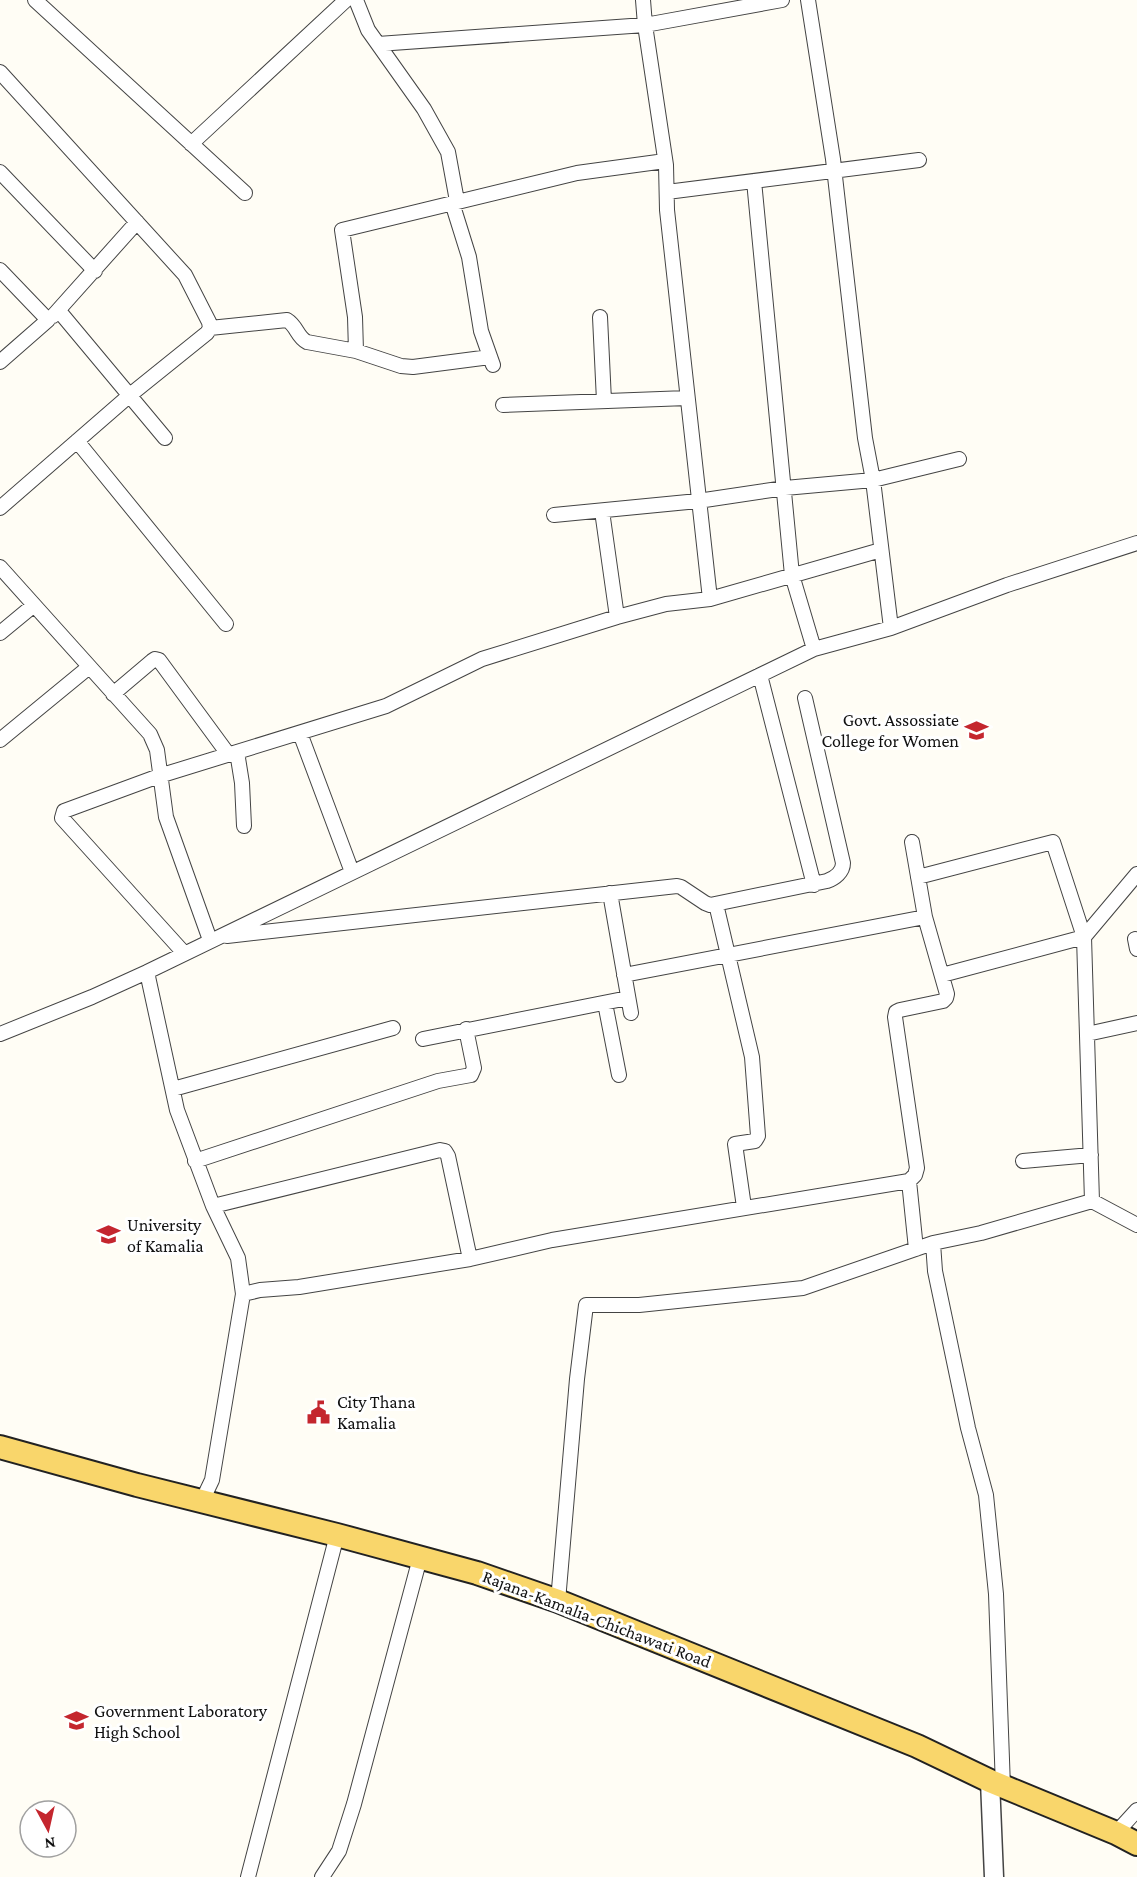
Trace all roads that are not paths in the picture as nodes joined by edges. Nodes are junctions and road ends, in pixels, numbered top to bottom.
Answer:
1 (35, 0) edge
2 (346, 0) edge
3 (356, 0) edge
4 (643, 0) edge
5 (782, 0) edge
6 (808, 0) edge
7 (645, 25) junction
8 (378, 44) junction
9 (0, 72) edge
10 (191, 144) junction
11 (919, 160) dead end
12 (665, 161) junction
13 (835, 171) junction
14 (0, 172) edge
15 (754, 181) junction
16 (667, 192) junction
17 (245, 193) dead end
18 (457, 201) junction
19 (137, 222) junction
20 (0, 270) edge
21 (95, 271) junction
22 (54, 315) junction
23 (600, 316) dead end
24 (210, 328) junction
25 (356, 351) junction
26 (0, 362) edge
27 (130, 395) junction
28 (687, 398) junction
29 (604, 401) junction
30 (503, 405) dead end
31 (165, 438) dead end
32 (77, 441) junction
33 (959, 459) dead end
34 (873, 480) junction
35 (785, 488) junction
36 (698, 501) junction
37 (0, 508) edge
38 (602, 511) junction
39 (554, 515) dead end
40 (1137, 543) edge
41 (881, 550) junction
42 (0, 567) edge
43 (792, 575) junction
44 (710, 599) junction
45 (34, 605) junction
46 (617, 617) junction
47 (226, 624) dead end
48 (891, 628) junction
49 (0, 633) edge
50 (814, 649) junction
51 (88, 667) junction
52 (760, 675) junction
53 (113, 694) junction
54 (805, 698) dead end
55 (300, 733) junction
56 (0, 740) edge
57 (233, 753) junction
58 (159, 776) junction
59 (244, 826) dead end
60 (912, 842) dead end
61 (352, 872) junction
62 (1137, 874) edge
63 (918, 877) junction
64 (814, 885) junction
65 (610, 892) junction
66 (716, 904) junction
67 (925, 917) junction
68 (213, 938) junction
69 (1084, 938) junction
70 (184, 953) junction
71 (728, 956) junction
72 (147, 972) junction
73 (624, 975) junction
74 (942, 975) junction
75 (628, 998) junction
76 (605, 1003) junction
77 (631, 1013) dead end
78 (1137, 1023) edge
79 (393, 1028) dead end
80 (466, 1029) junction
81 (0, 1034) edge
82 (1087, 1034) junction
83 (423, 1039) dead end
84 (619, 1076) dead end
85 (173, 1089) junction
86 (1091, 1155) junction
87 (195, 1161) junction
88 (1023, 1161) dead end
89 (909, 1181) junction
90 (1092, 1201) junction
91 (213, 1206) junction
92 (744, 1207) junction
93 (1137, 1225) edge
94 (933, 1243) junction
95 (916, 1249) junction
96 (470, 1258) junction
97 (243, 1294) junction
98 (0, 1448) edge
99 (202, 1501) junction
100 (337, 1534) junction
101 (420, 1558) junction
102 (558, 1601) junction
103 (997, 1784) junction
104 (1137, 1810) edge
105 (1116, 1833) junction
106 (1137, 1844) edge
107 (248, 1877) edge
108 (322, 1877) edge
109 (994, 1877) edge

1 - 10 street
2 - 10 street
3 - 8 street
4 - 7 street
5 - 7 street
6 - 13 street
7 - 8 street
7 - 12 street
8 - 18 street
9 - 19 street
10 - 17 street
11 - 13 street
12 - 16 street
12 - 18 street
13 - 15 street
13 - 34 street
14 - 21 street
15 - 16 street
15 - 35 street
16 - 28 street
18 - 25 street
18 - 25 street
19 - 21 street
19 - 24 street
20 - 22 street
21 - 22 street
22 - 26 street
22 - 27 street
23 - 29 street
24 - 25 street
24 - 27 street
27 - 31 street
27 - 32 street
28 - 29 street
28 - 36 street
29 - 30 street
32 - 37 street
32 - 47 street
33 - 34 street
34 - 35 street
34 - 41 street
35 - 36 street
35 - 43 street
36 - 38 street
36 - 44 street
38 - 39 street
38 - 46 street
40 - 48 street
41 - 43 street
41 - 48 street
42 - 45 street
43 - 44 street
43 - 50 street
44 - 46 street
45 - 49 street
45 - 51 street
46 - 55 street
48 - 50 street
50 - 52 street
51 - 53 street
51 - 56 street
52 - 61 street
52 - 64 street
53 - 57 street
53 - 58 street
54 - 64 street
55 - 57 street
55 - 61 street
57 - 58 street
57 - 59 street
58 - 68 street
58 - 70 street
60 - 63 street
61 - 68 street
62 - 69 street
63 - 67 street
63 - 69 street
64 - 66 street
65 - 66 street
65 - 68 street
65 - 73 street
66 - 71 street
67 - 71 street
67 - 74 street
68 - 70 street
69 - 74 street
69 - 82 street
70 - 72 street
71 - 73 street
71 - 92 street
72 - 81 street
72 - 85 street
73 - 75 street
74 - 89 street
75 - 76 street
75 - 77 street
76 - 80 street
76 - 84 street
78 - 82 street
79 - 85 street
80 - 83 street
80 - 87 street
82 - 86 street
85 - 87 street
86 - 88 street
86 - 90 street
87 - 91 street
89 - 92 street
89 - 95 street
90 - 93 street
90 - 94 street
91 - 96 street
91 - 97 street
92 - 96 street
94 - 95 street
94 - 103 street
95 - 102 street
96 - 97 street
97 - 99 street
98 - 99 main road, Rajana-Kamalia-Chichawati Road
99 - 100 main road, Rajana-Kamalia-Chichawati Road
100 - 101 main road, Rajana-Kamalia-Chichawati Road
100 - 107 street
101 - 102 main road, Rajana-Kamalia-Chichawati Road
101 - 108 street
102 - 103 main road, Rajana-Kamalia-Chichawati Road
103 - 105 main road, Rajana-Kamalia-Chichawati Road
103 - 109 street
104 - 105 street
105 - 106 main road, Rajana-Kamalia-Chichawati Road

